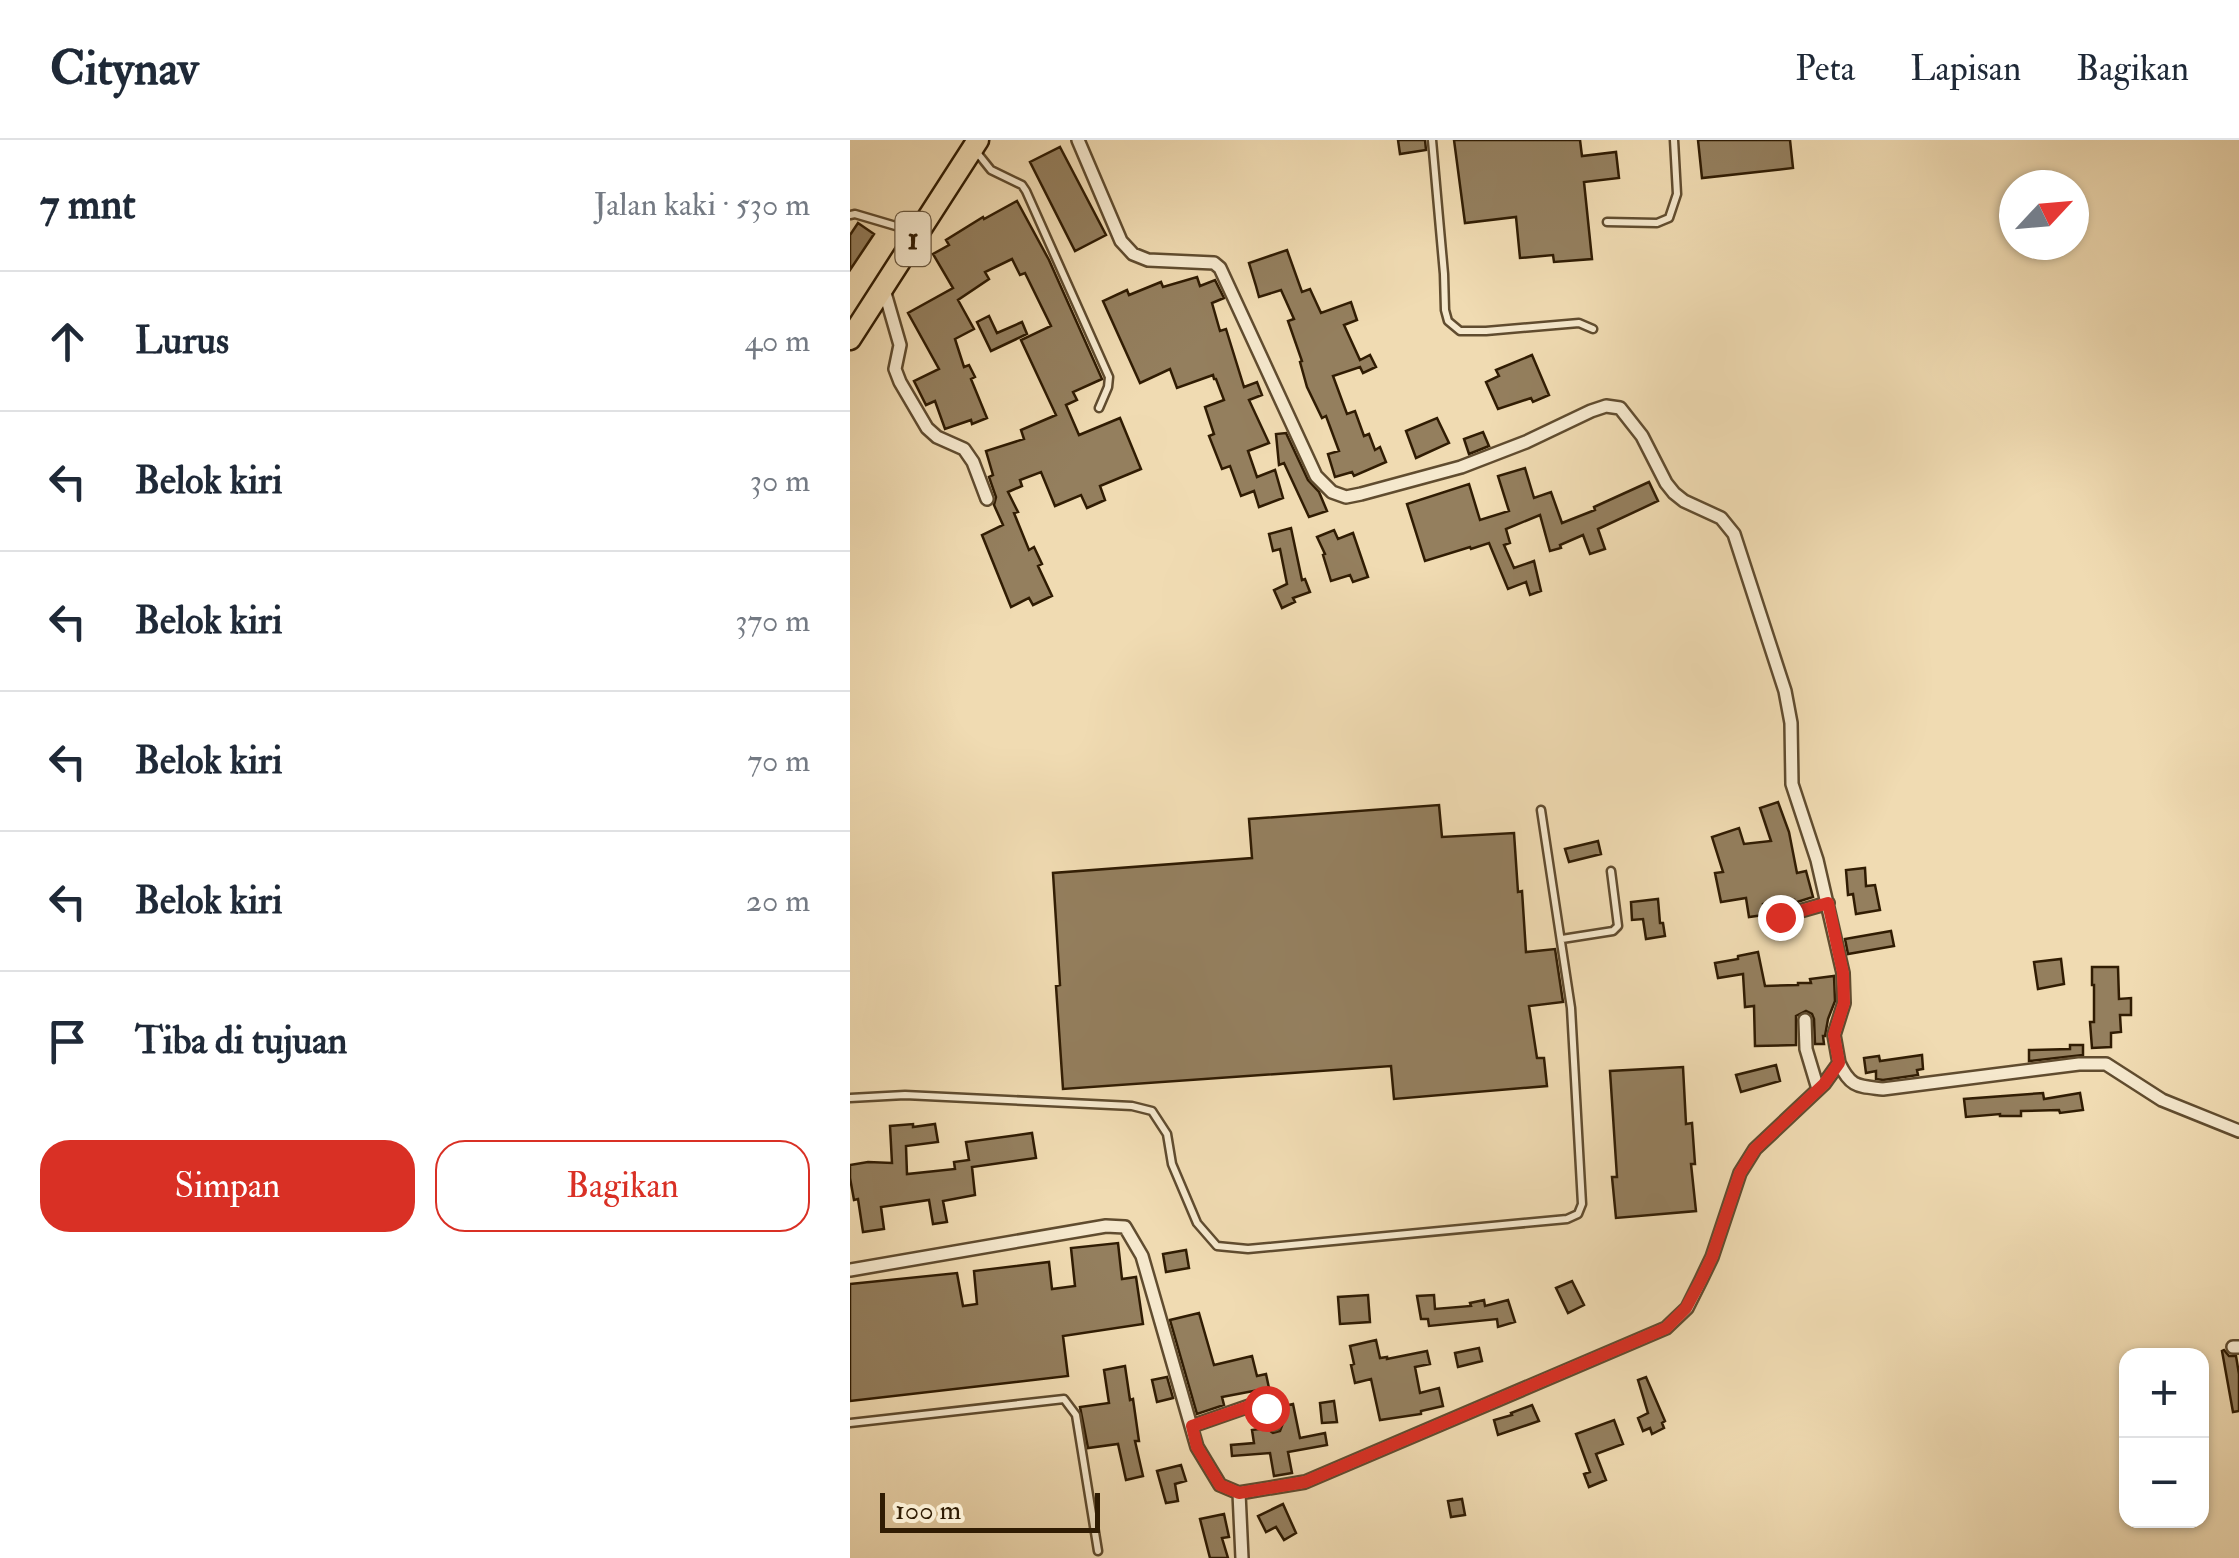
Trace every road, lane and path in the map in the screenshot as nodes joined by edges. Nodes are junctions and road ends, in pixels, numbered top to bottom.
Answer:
1 (1078, 140) edge
2 (1432, 140) edge
3 (1674, 140) edge
4 (975, 143) edge
5 (850, 216) edge
6 (1606, 222) dead end
7 (917, 232) junction
8 (884, 286) junction
9 (857, 315) edge
10 (1592, 329) dead end
11 (850, 339) edge
12 (1099, 408) dead end
13 (987, 500) dead end
14 (1541, 810) dead end
15 (1611, 871) dead end
16 (1828, 903) junction
17 (1780, 917) dead end
18 (1562, 939) junction
19 (1805, 1020) dead end
20 (1839, 1063) junction
21 (1818, 1089) junction
22 (850, 1098) edge
23 (2239, 1131) edge
24 (850, 1270) edge
25 (850, 1423) edge
26 (1274, 1424) dead end
27 (1192, 1426) junction
28 (1239, 1493) junction
29 (1098, 1551) dead end
30 (1242, 1558) edge

1 - 16 street
2 - 10 lane
3 - 6 lane
4 - 7 highway, 1
4 - 12 lane
5 - 7 lane
7 - 8 highway, 1
8 - 9 highway, 1
8 - 13 street
9 - 11 highway, 1
14 - 18 lane
15 - 18 lane
16 - 17 street
16 - 20 street
18 - 22 lane
19 - 21 street
20 - 21 street
20 - 23 street
21 - 28 street
24 - 27 street
25 - 29 lane
26 - 27 street
27 - 28 street
28 - 30 street

